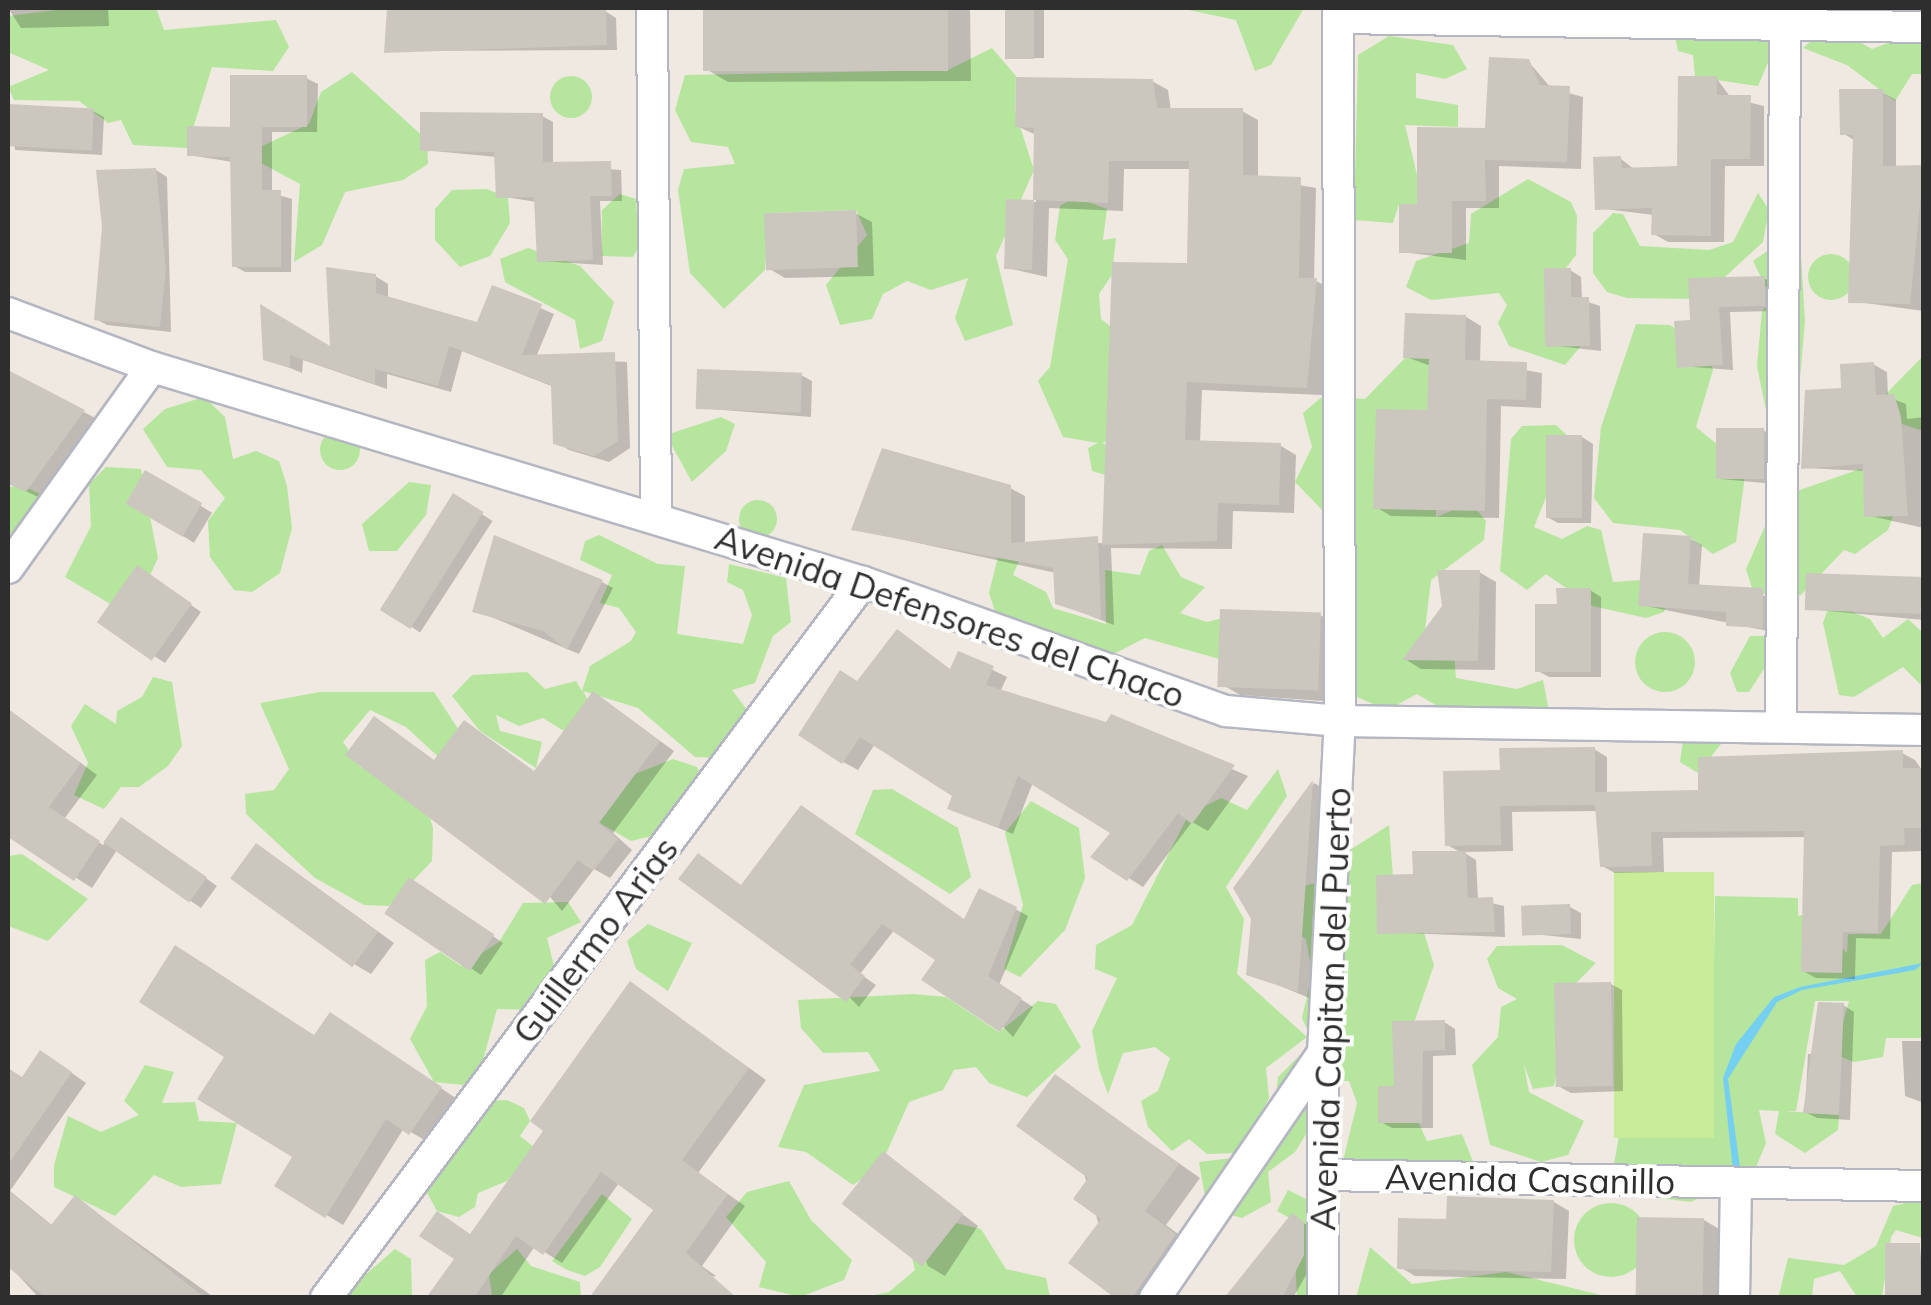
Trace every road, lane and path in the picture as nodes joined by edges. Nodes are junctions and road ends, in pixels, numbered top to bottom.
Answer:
1 (652, 8) edge
2 (1338, 13) edge
3 (1560, 14) edge
4 (1786, 25) junction
5 (1924, 27) edge
6 (8, 313) edge
7 (152, 367) junction
8 (656, 516) junction
9 (8, 568) edge
10 (863, 582) junction
11 (1340, 722) junction
12 (1780, 727) junction
13 (1924, 730) edge
14 (1322, 1053) junction
15 (1324, 1175) junction
16 (1736, 1184) junction
17 (1924, 1186) edge
18 (326, 1298) edge
19 (1155, 1298) edge
20 (1323, 1298) edge
21 (1734, 1298) edge

1 - 8 street
2 - 3 street
2 - 11 street, Avenida Capitan del Puerto
3 - 4 street
4 - 5 street
4 - 12 street
6 - 7 street, Avenida Defensores del Chaco
7 - 8 street, Avenida Defensores del Chaco
7 - 9 street
8 - 10 street, Avenida Defensores del Chaco
10 - 11 street, Avenida Defensores del Chaco
10 - 18 street, Guillermo Arias
11 - 12 street, Avenida Defensores del Chaco
11 - 14 street, Avenida Capitan del Puerto
12 - 13 street, Avenida Defensores del Chaco
14 - 15 street, Avenida Capitan del Puerto
14 - 19 street
15 - 16 street, Avenida Casanillo
15 - 20 street, Avenida Capitan del Puerto
16 - 17 street, Avenida Casanillo
16 - 21 street

